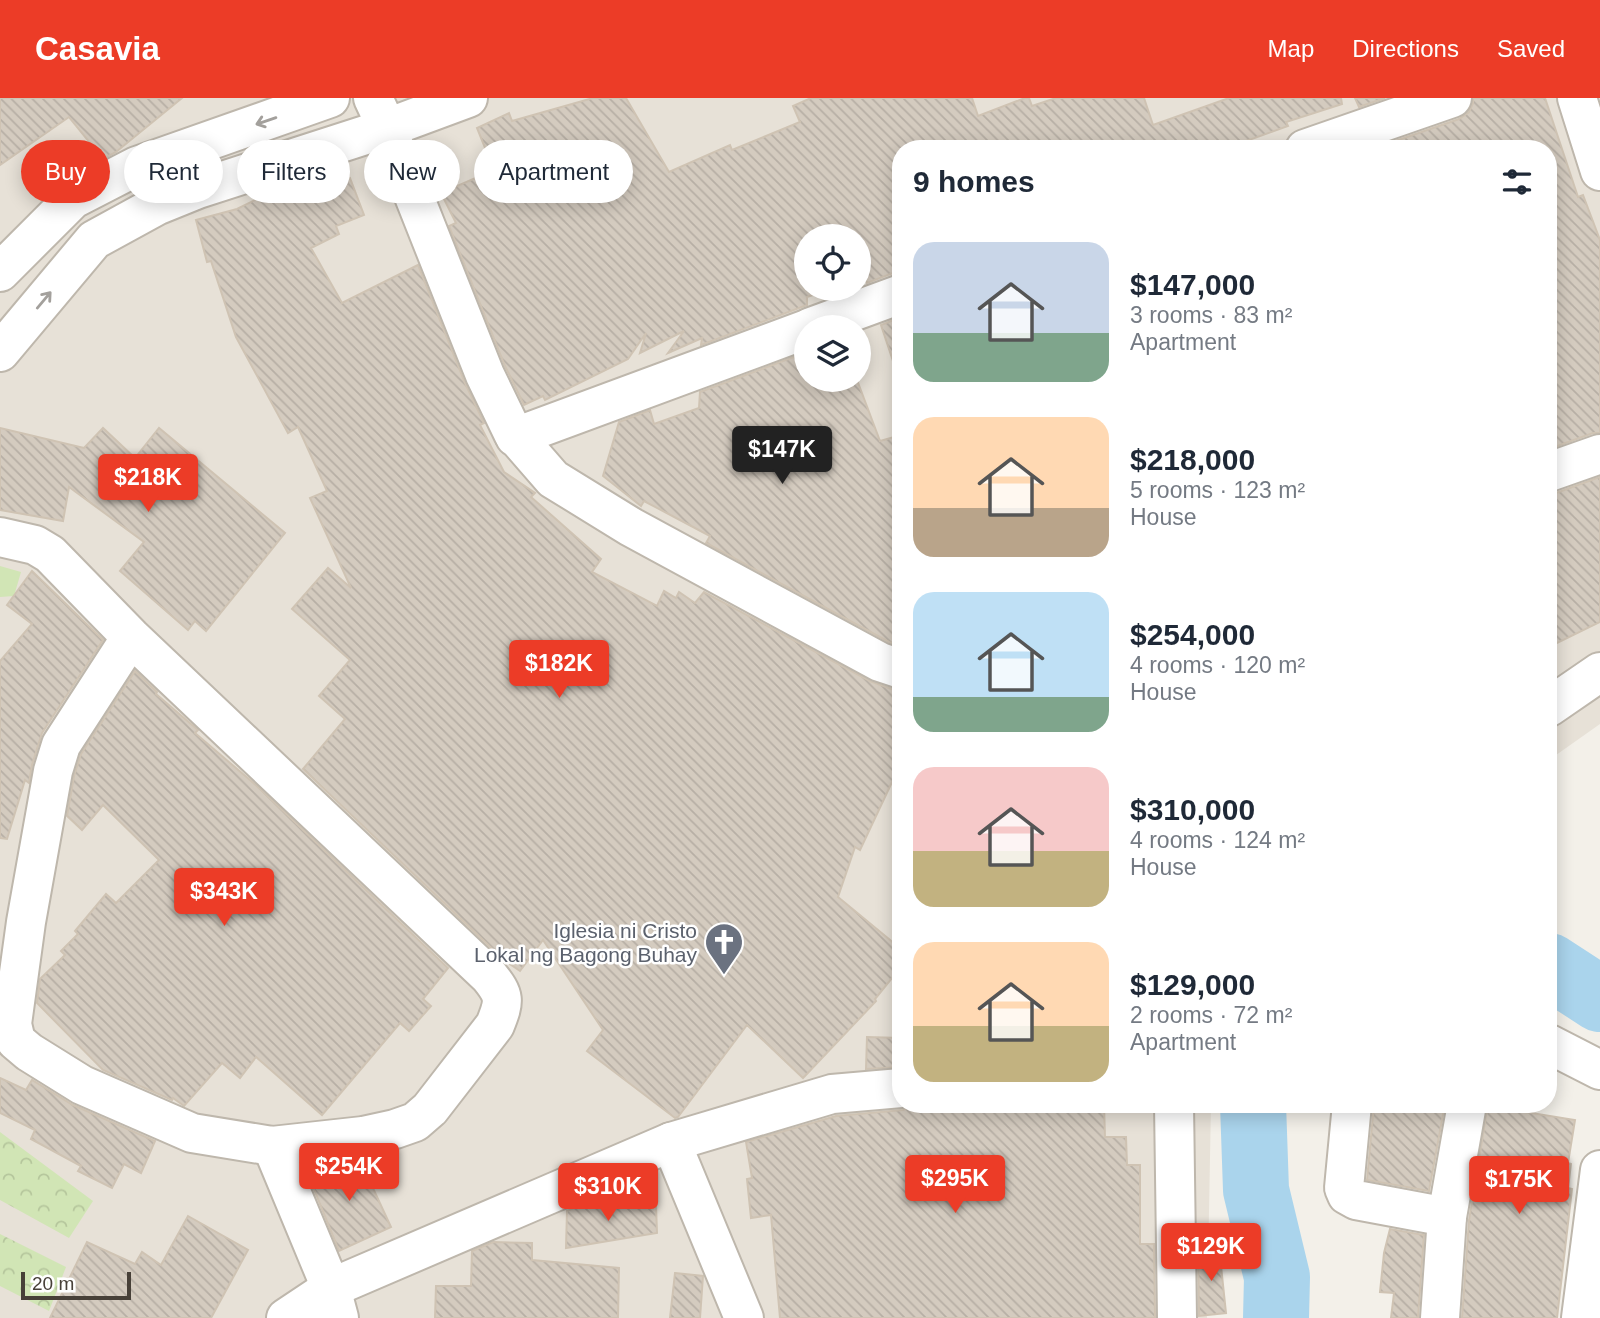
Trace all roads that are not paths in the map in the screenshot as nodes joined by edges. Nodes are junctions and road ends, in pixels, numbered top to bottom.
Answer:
1 (330, 98) edge
2 (468, 98) edge
3 (1452, 98) edge
4 (1577, 98) edge
5 (380, 113) edge
6 (1331, 140) edge
7 (1600, 171) edge
8 (0, 272) edge
9 (892, 297) edge
10 (844, 315) edge
11 (794, 334) edge
12 (0, 352) edge
13 (515, 437) junction
14 (1600, 454) edge
15 (1557, 469) edge
16 (0, 537) edge
17 (131, 637) junction
18 (892, 666) edge
19 (1600, 672) edge
20 (1557, 702) edge
21 (1557, 1048) edge
22 (1600, 1070) edge
23 (892, 1089) edge
24 (1174, 1113) edge
25 (1351, 1113) edge
26 (1465, 1113) edge
27 (670, 1142) junction
28 (272, 1146) junction
29 (1600, 1170) edge
30 (1447, 1217) junction
31 (335, 1303) edge
32 (286, 1318) edge
33 (744, 1318) edge
34 (1177, 1318) edge
35 (1440, 1318) edge
36 (1581, 1318) edge

1 -> 8 street
2 - 5 street
3 - 6 street
4 - 7 street
12 -> 5 street
5 - 13 street
9 - 10 street
11 - 13 street
13 - 18 street
14 - 15 street
16 - 17 street
17 - 28 street
17 - 28 street
19 - 20 street
21 - 22 street
23 - 27 street
24 - 34 street
25 - 30 street
26 - 30 street
27 - 31 street
27 - 33 street
28 - 31 street
29 - 36 street
30 - 35 street
31 - 32 street

